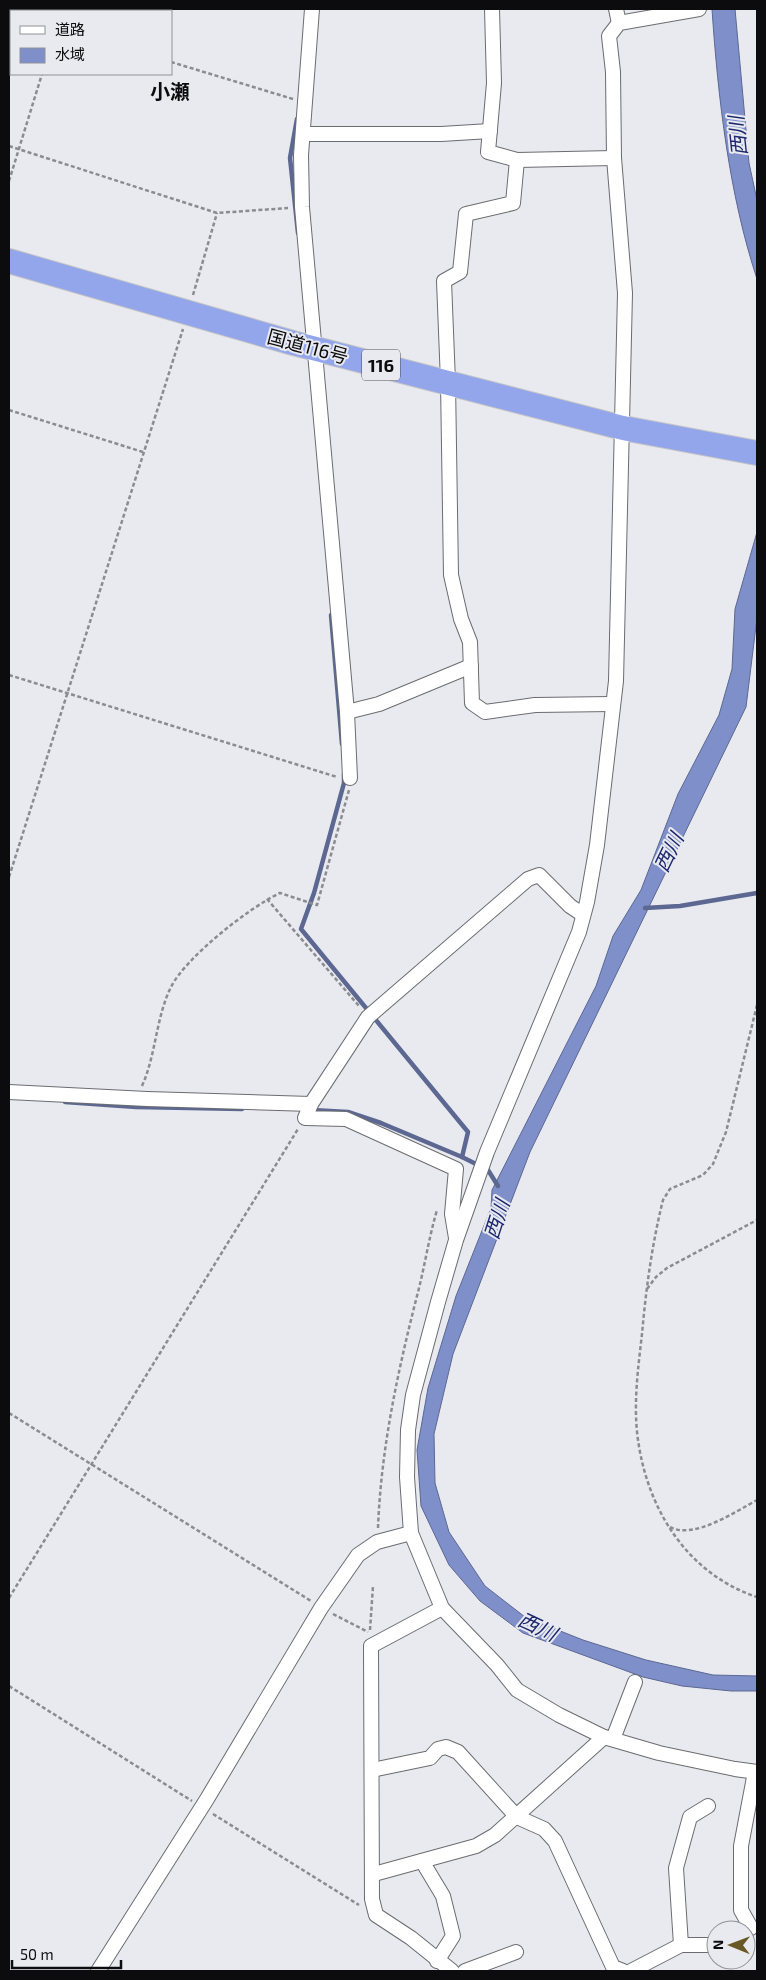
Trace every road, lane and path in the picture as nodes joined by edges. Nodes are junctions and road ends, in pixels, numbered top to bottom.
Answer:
1 (312, 9) edge
2 (492, 9) edge
3 (699, 9) edge
4 (618, 16) edge
5 (172, 62) edge
6 (42, 75) edge
7 (306, 102) junction
8 (490, 131) junction
9 (303, 134) junction
10 (9, 146) edge
11 (20, 150) junction
12 (614, 158) junction
13 (517, 160) junction
14 (9, 181) edge
15 (302, 207) junction
16 (217, 213) junction
17 (9, 261) edge
18 (187, 313) junction
19 (313, 348) junction
20 (448, 382) junction
21 (9, 410) edge
22 (623, 428) junction
23 (143, 452) junction
24 (757, 453) edge
25 (471, 666) junction
26 (9, 675) edge
27 (68, 694) junction
28 (612, 704) junction
29 (347, 712) junction
30 (350, 778) junction
31 (9, 877) edge
32 (267, 899) junction
33 (582, 914) junction
34 (757, 1005) edge
35 (368, 1017) junction
36 (9, 1092) edge
37 (136, 1098) junction
38 (311, 1104) junction
39 (305, 1118) junction
40 (439, 1205) dead end
41 (757, 1220) edge
42 (456, 1240) junction
43 (646, 1290) junction
44 (9, 1413) edge
45 (90, 1464) junction
46 (757, 1500) edge
47 (668, 1526) junction
48 (411, 1533) junction
49 (377, 1542) junction
50 (373, 1586) dead end
51 (757, 1597) edge
52 (9, 1598) edge
53 (322, 1608) junction
54 (442, 1608) junction
55 (636, 1682) dead end
56 (609, 1738) junction
57 (372, 1770) junction
58 (756, 1772) edge
59 (708, 1806) dead end
60 (517, 1817) junction
61 (422, 1861) junction
62 (374, 1874) junction
63 (747, 1920) edge
64 (681, 1945) junction
65 (706, 1945) edge
66 (516, 1952) dead end
67 (437, 1961) junction
68 (98, 1971) edge
69 (452, 1971) edge
70 (465, 1971) edge
71 (623, 1971) edge
72 (631, 1971) edge

1 - 7 street
2 - 8 street
3 - 4 street
4 - 12 street
5 - 7 path
6 - 11 path
7 - 9 street
8 - 9 street
8 - 13 street
9 - 15 street
10 - 11 path
11 - 14 path
11 - 16 path
12 - 13 street
12 - 22 street
13 - 20 street
15 - 16 path
15 - 19 street
16 - 18 path
17 - 18 highway, 国道116号 / 116
18 - 19 highway, 国道116号 / 116
18 - 23 path
19 - 20 highway, 国道116号 / 116
19 - 29 street
20 - 22 highway, 国道116号 / 116
20 - 25 street
21 - 23 path
22 - 24 highway, 国道116号 / 116
22 - 28 street
23 - 27 path
25 - 28 street
25 - 29 street
26 - 27 path
27 - 30 path
27 - 31 path
28 - 33 street
29 - 30 street
30 - 32 path
32 - 35 path
32 - 37 path
33 - 35 street
33 - 42 street
34 - 43 path
35 - 38 street
36 - 37 street
37 - 38 street
38 - 39 street
39 - 42 street
39 - 45 path
40 - 49 path
41 - 43 path
42 - 48 street
43 - 47 path
44 - 45 path
45 - 52 path
45 - 53 path
46 - 47 path
47 - 51 path
48 - 49 street
48 - 54 street
49 - 53 street
50 - 53 path
53 - 68 street
54 - 56 street
54 - 57 street
55 - 56 street
56 - 58 street
56 - 60 street
57 - 60 street
57 - 62 street
58 - 63 street
59 - 64 street
60 - 61 street
60 - 71 street
61 - 62 street
61 - 67 street
62 - 67 street
64 - 65 street
64 - 72 street
66 - 70 street
67 - 69 street

